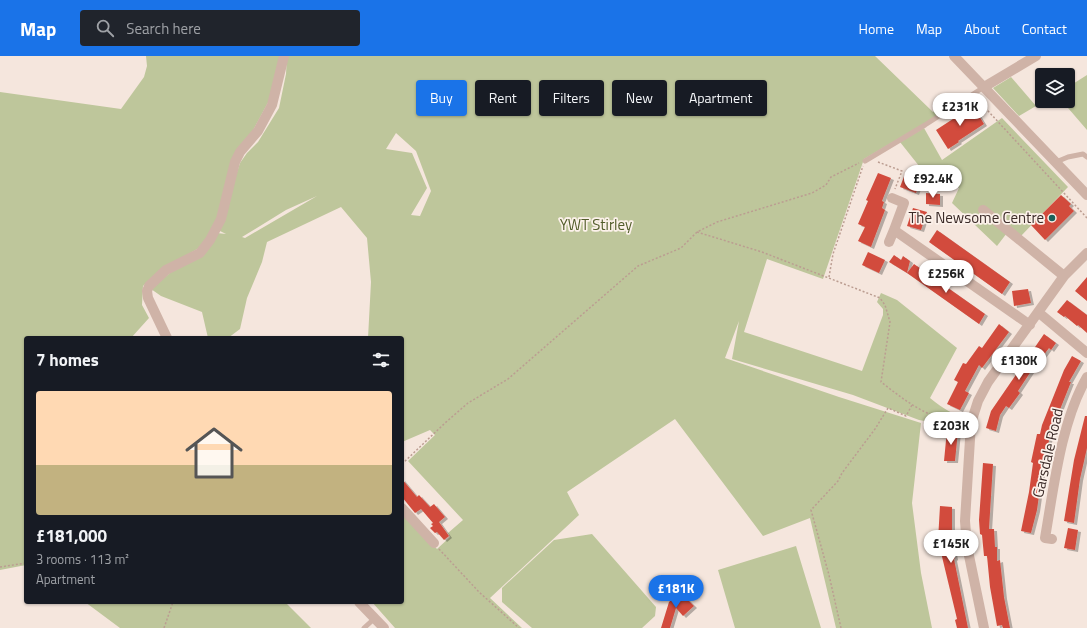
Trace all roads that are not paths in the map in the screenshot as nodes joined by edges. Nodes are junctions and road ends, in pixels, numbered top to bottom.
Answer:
1 (284, 56) edge
2 (954, 56) edge
3 (1036, 56) edge
4 (984, 87) junction
5 (1087, 158) edge
6 (867, 159) road end
7 (1056, 162) junction
8 (1087, 196) edge
9 (892, 198) road end
10 (983, 210) dead end
11 (894, 230) junction
12 (890, 242) dead end
13 (1087, 253) edge
14 (1064, 276) junction
15 (1038, 312) junction
16 (1030, 325) junction
17 (167, 336) edge
18 (1087, 352) edge
19 (1087, 377) edge
20 (404, 510) edge
21 (1046, 538) dead end
22 (434, 543) road end
23 (361, 604) edge
24 (375, 618) junction
25 (364, 628) edge
26 (384, 628) edge
27 (984, 628) edge

1 - 17 street
2 - 4 street
3 - 4 street
4 - 6 lane
4 - 7 street
5 - 7 lane
7 - 8 street
9 - 11 street
10 - 14 street
11 - 12 street
11 - 16 street
13 - 14 street
14 - 15 street
15 - 16 street
15 - 18 street
16 - 27 street
19 - 21 street, Garsdale Road
20 - 22 street
23 - 24 street
24 - 25 lane
24 - 26 street

